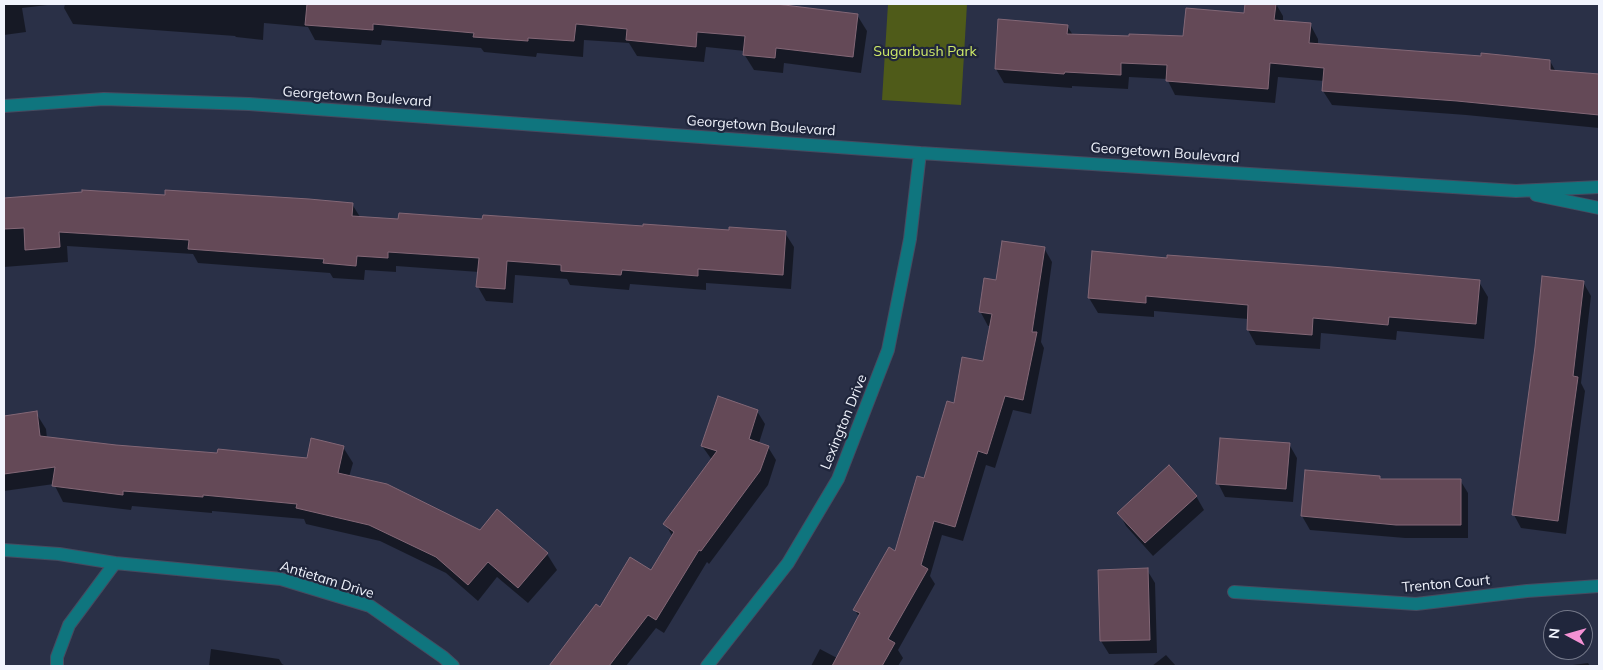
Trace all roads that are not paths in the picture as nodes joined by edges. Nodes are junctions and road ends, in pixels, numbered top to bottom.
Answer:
1 (4, 106) edge
2 (920, 153) junction
3 (1599, 187) edge
4 (1516, 191) junction
5 (1599, 208) edge
6 (4, 550) edge
7 (114, 563) junction
8 (1599, 586) edge
9 (1234, 592) dead end
10 (57, 666) edge
11 (453, 666) edge
12 (708, 666) edge

1 - 2 street, Georgetown Boulevard
2 - 4 street, Georgetown Boulevard
2 - 12 street, Lexington Drive
3 - 4 street, Georgetown Boulevard
4 - 5 street, Georgetown Boulevard
6 - 7 street, Antietam Drive
7 - 10 street
7 - 11 street, Antietam Drive
8 - 9 street, Trenton Court

